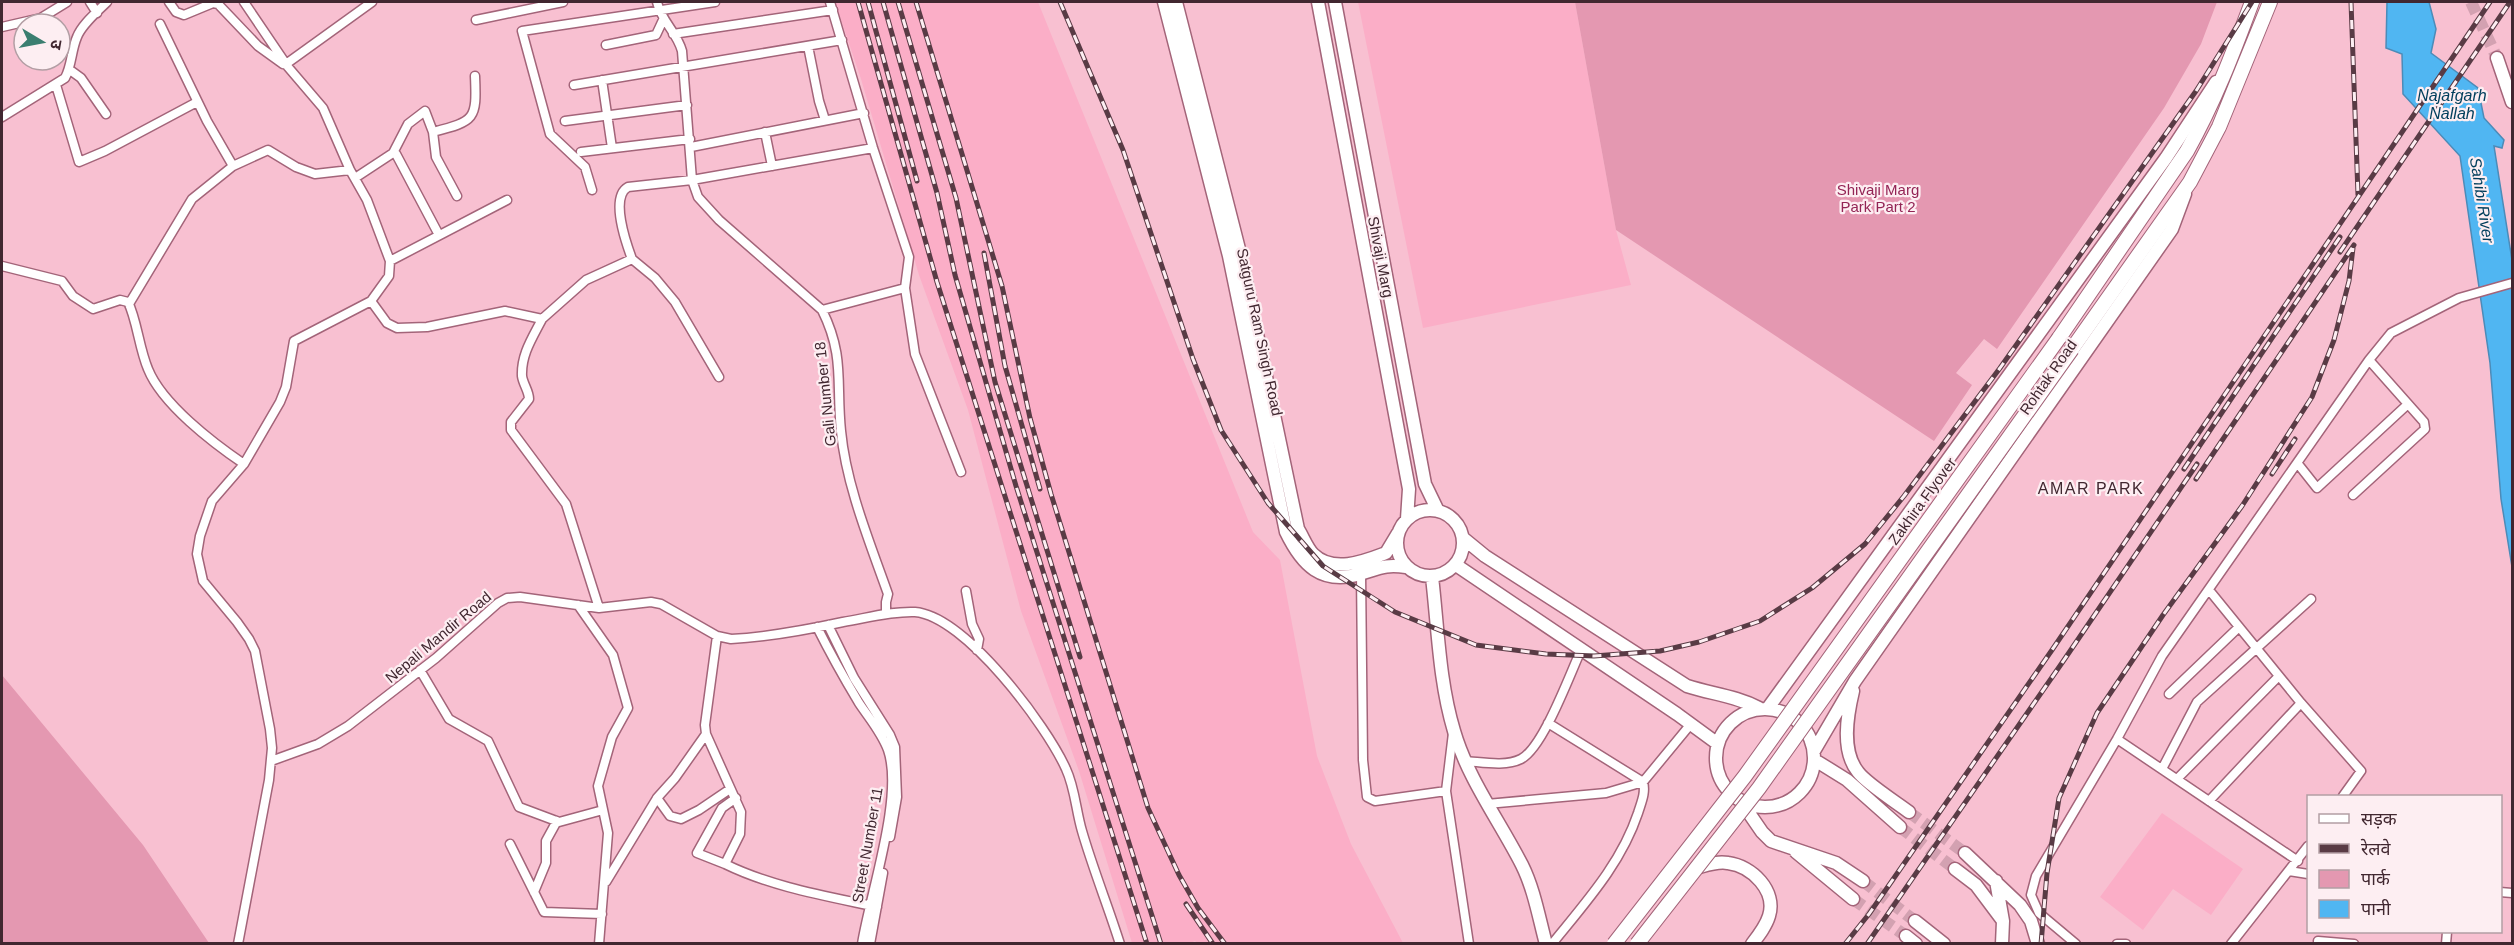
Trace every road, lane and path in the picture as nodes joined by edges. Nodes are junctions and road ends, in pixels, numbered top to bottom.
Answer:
1 (67, 2) edge
2 (90, 2) edge
3 (107, 2) edge
4 (169, 2) edge
5 (244, 2) edge
6 (372, 2) edge
7 (563, 2) edge
8 (715, 2) edge
9 (1164, 2) edge
10 (1176, 2) edge
11 (1318, 2) edge
12 (1335, 2) edge
13 (2252, 2) edge
14 (2270, 2) edge
15 (658, 6) edge
16 (831, 6) edge
17 (97, 12) junction
18 (476, 20) dead end
19 (663, 20) junction
20 (160, 24) dead end
21 (2, 27) edge
22 (673, 34) junction
23 (842, 40) junction
24 (606, 45) dead end
25 (808, 46) junction
26 (72, 54) edge
27 (2497, 58) tunnel mouth
28 (2231, 60) junction
29 (287, 66) junction
30 (684, 67) junction
31 (68, 72) edge
32 (72, 72) edge
33 (475, 76) dead end
34 (602, 80) junction
35 (56, 85) junction
36 (574, 85) dead end
37 (198, 102) junction
38 (2512, 102) edge
39 (687, 105) junction
40 (864, 113) junction
41 (106, 114) dead end
42 (607, 115) junction
43 (2, 117) edge
44 (825, 120) junction
45 (565, 121) dead end
46 (433, 132) junction
47 (765, 132) junction
48 (690, 143) junction
49 (612, 148) junction
50 (873, 148) junction
51 (581, 152) dead end
52 (393, 153) junction
53 (233, 166) junction
54 (772, 166) junction
55 (350, 170) junction
56 (355, 178) junction
57 (692, 180) junction
58 (2190, 182) junction
59 (592, 190) dead end
60 (457, 196) dead end
61 (507, 200) dead end
62 (440, 235) junction
63 (632, 259) junction
64 (390, 261) junction
65 (2, 266) edge
66 (2512, 283) edge
67 (905, 288) junction
68 (371, 301) junction
69 (129, 304) junction
70 (822, 310) junction
71 (542, 319) junction
72 (2369, 360) junction
73 (718, 377) dead end
74 (2408, 404) junction
75 (244, 464) junction
76 (2298, 464) junction
77 (961, 472) dead end
78 (2353, 495) dead end
79 (1438, 511) junction
80 (1407, 519) junction
81 (1398, 533) junction
82 (1463, 538) junction
83 (1456, 565) junction
84 (1406, 567) junction
85 (1361, 573) junction
86 (1432, 577) junction
87 (2209, 590) junction
88 (966, 591) dead end
89 (2311, 599) dead end
90 (579, 605) junction
91 (599, 608) junction
92 (886, 614) junction
93 (828, 625) junction
94 (817, 627) junction
95 (2239, 627) junction
96 (717, 636) junction
97 (2257, 649) junction
98 (977, 650) junction
99 (1581, 650) junction
100 (420, 670) junction
101 (2279, 676) junction
102 (1855, 681) junction
103 (2169, 694) dead end
104 (2301, 703) junction
105 (1764, 708) junction
106 (1548, 723) junction
107 (1690, 725) junction
108 (1454, 730) junction
109 (706, 734) junction
110 (2117, 739) junction
111 (1718, 744) junction
112 (1814, 751) junction
113 (271, 761) junction
114 (1465, 761) junction
115 (1814, 765) junction
116 (2162, 769) junction
117 (1865, 778) junction
118 (2177, 779) junction
119 (1847, 780) junction
120 (1643, 782) junction
121 (730, 789) junction
122 (1446, 791) junction
123 (2344, 795) edge
124 (657, 798) junction
125 (736, 798) junction
126 (1740, 800) junction
127 (2209, 801) junction
128 (1487, 804) junction
129 (603, 810) junction
130 (1909, 812) tunnel mouth
131 (557, 822) junction
132 (1900, 827) tunnel mouth
133 (510, 844) dead end
134 (2307, 848) edge
135 (1791, 849) junction
136 (1965, 853) tunnel mouth
137 (2298, 861) junction
138 (725, 864) junction
139 (1696, 868) junction
140 (1955, 869) tunnel mouth
141 (2289, 871) junction
142 (2307, 874) edge
143 (1996, 880) junction
144 (1863, 881) tunnel mouth
145 (604, 886) junction
146 (534, 892) junction
147 (1853, 899) tunnel mouth
148 (873, 906) junction
149 (602, 914) junction
150 (1915, 921) tunnel mouth
151 (2003, 921) junction
152 (2318, 942) edge
153 (238, 944) edge
154 (599, 944) edge
155 (861, 944) edge
156 (870, 944) edge
157 (1120, 944) edge
158 (1469, 944) edge
159 (1546, 944) edge
160 (1552, 944) edge
161 (1614, 944) edge
162 (1637, 944) edge
163 (1752, 944) edge
164 (1944, 944) edge
165 (2002, 944) edge
166 (2038, 944) edge
167 (2076, 944) edge
168 (2117, 944) edge
169 (2126, 944) edge
170 (2231, 944) edge
171 (2354, 944) edge

1 - 21 street
2 - 17 street
3 - 17 street
4 - 29 street
5 - 29 street
6 - 29 street
7 - 18 street
8 - 15 street
9 - 85 main road, Satguru Ram Singh Road
10 - 81 main road, Satguru Ram Singh Road
11 - 80 main road, Shivaji Marg
12 - 79 main road, Shivaji Marg
13 - 28 main road
14 - 58 main road, Rohtak Road
15 - 19 street
15 - 59 street
16 - 22 street
16 - 23 street
17 - 26 street
19 - 22 street
19 - 24 street
20 - 37 street
22 - 30 street
23 - 25 street
23 - 40 street
25 - 30 street
25 - 44 street
27 - 38 main road
28 - 105 main road
28 - 161 main road, Zakhira Flyover, bridge
29 - 55 street
30 - 34 street
30 - 39 street
31 - 35 street
32 - 41 street
33 - 46 street
34 - 36 street
34 - 42 street
35 - 37 street
35 - 43 street
37 - 53 street
39 - 42 street
39 - 48 street
40 - 44 street
40 - 50 street
42 - 45 street
42 - 49 street
44 - 47 street
46 - 52 street
46 - 60 street
47 - 48 street
47 - 54 street
48 - 49 street
48 - 57 street
49 - 51 street
50 - 54 street
50 - 67 street
52 - 56 street
52 - 62 street
53 - 55 street
53 - 69 street
54 - 57 street
55 - 56 street
56 - 64 street
57 - 63 street
57 - 70 street
58 - 102 main road, Rohtak Road
58 - 139 main road, bridge
61 - 62 street
62 - 64 street
63 - 71 street
63 - 73 street
64 - 68 street
65 - 69 street
66 - 72 street
67 - 70 street
67 - 77 street
68 - 71 street
68 - 75 street
69 - 75 street
70 - 92 street, Gali Number 18
71 - 91 street
72 - 74 street
72 - 76 street
74 - 76 street
74 - 78 street
75 - 113 street
76 - 87 street
79 - 80 main road
79 - 82 main road
80 - 81 main road
81 - 84 main road
82 - 83 main road
82 - 105 main road
83 - 86 main road
83 - 99 main road
84 - 85 main road, Satguru Ram Singh Road
84 - 86 main road
85 - 122 street
86 - 108 main road
87 - 95 street
87 - 110 street
88 - 98 street
89 - 97 street
90 - 91 street, Nepali Mandir Road
90 - 100 street, Nepali Mandir Road
90 - 129 street
91 - 96 street, Nepali Mandir Road
92 - 93 street, Nepali Mandir Road
92 - 98 street, Nepali Mandir Road
93 - 94 street, Nepali Mandir Road
93 - 148 street, Street Number 11
94 - 96 street, Nepali Mandir Road
94 - 148 street, Street Number 11
95 - 97 street
95 - 103 street
96 - 109 street
97 - 101 street
97 - 116 street
98 - 157 street, Nepali Mandir Road
99 - 106 street
99 - 107 main road
100 - 113 street, Nepali Mandir Road
100 - 131 street
101 - 104 street
101 - 118 street
102 - 112 main road, Rohtak Road
102 - 117 main road
104 - 123 street
104 - 127 street
105 - 111 main road
105 - 112 main road
106 - 114 street
106 - 120 street
107 - 111 main road
107 - 120 street
108 - 114 main road
108 - 122 street
109 - 121 street
109 - 124 street
110 - 116 street
110 - 167 street
111 - 126 main road
112 - 115 main road
113 - 153 street
114 - 128 main road
115 - 119 main road
115 - 126 main road
116 - 118 street
117 - 119 main road
117 - 130 main road
118 - 127 street
119 - 132 main road
120 - 128 street
120 - 160 street
121 - 124 street
121 - 125 street
122 - 158 street
124 - 145 street
125 - 138 street
125 - 138 street
126 - 135 main road
127 - 137 street
128 - 159 main road
129 - 131 street
129 - 145 street
131 - 146 street
133 - 146 street
134 - 137 street
135 - 144 main road
135 - 147 main road
136 - 143 main road
137 - 141 street
138 - 148 street
139 - 162 main road, bridge
139 - 163 main road
140 - 151 main road
141 - 142 street
141 - 170 street
143 - 151 main road
143 - 166 main road
145 - 149 street
146 - 149 street
148 - 155 street, Street Number 11
148 - 156 street, Street Number 11
149 - 154 street
150 - 164 main road
151 - 165 main road
152 - 171 street
168 - 169 street

